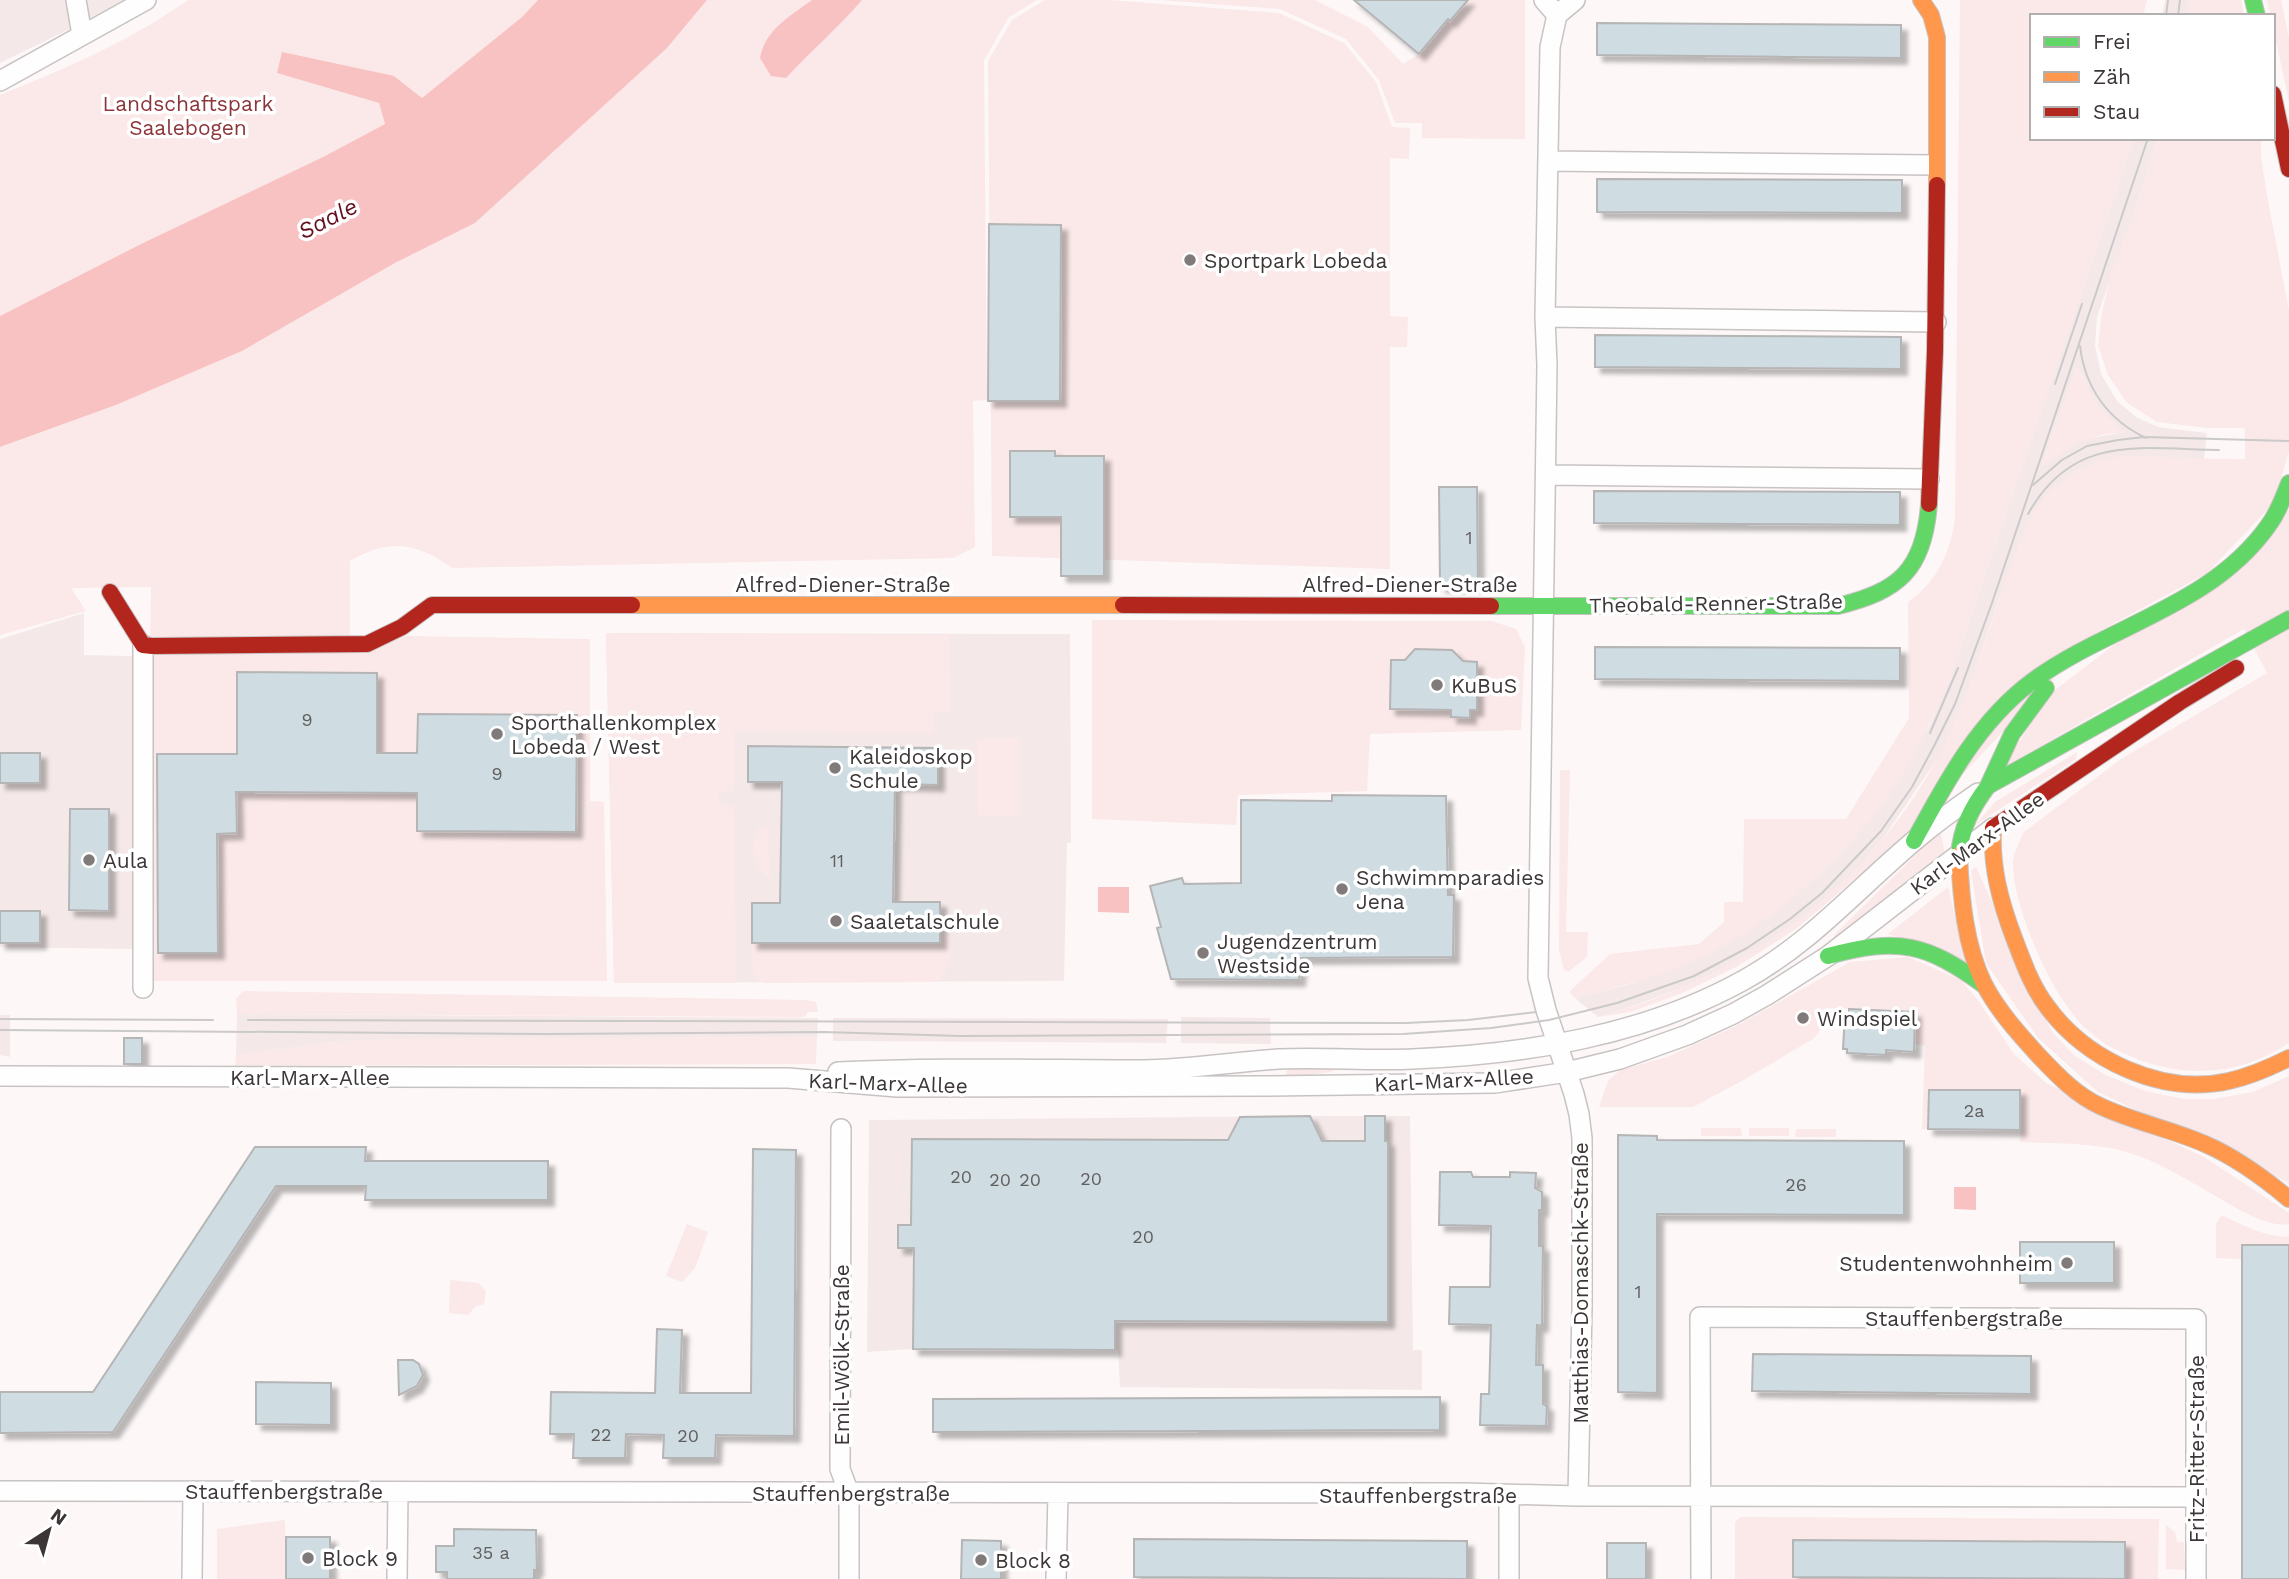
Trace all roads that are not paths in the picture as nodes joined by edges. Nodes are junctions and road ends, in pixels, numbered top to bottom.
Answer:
1 (76, 0) edge
2 (146, 0) edge
3 (1544, 0) edge
4 (1575, 0) edge
5 (1921, 0) edge
6 (1557, 15) junction
7 (82, 36) junction
8 (0, 81) edge
9 (2275, 103) edge
10 (1548, 161) junction
11 (1935, 165) junction
12 (2289, 169) edge
13 (1545, 317) junction
14 (1936, 322) junction
15 (1546, 475) junction
16 (1929, 479) junction
17 (2289, 483) edge
18 (110, 592) dead end
19 (1544, 604) junction
20 (2289, 619) edge
21 (2105, 638) junction
22 (148, 645) junction
23 (2249, 661) dead end
24 (1988, 786) junction
25 (1993, 828) junction
26 (1914, 841) junction
27 (1959, 855) junction
28 (1828, 956) junction
29 (1985, 986) junction
30 (143, 988) dead end
31 (1558, 1045) junction
32 (2289, 1058) edge
33 (1567, 1072) junction
34 (0, 1076) edge
35 (788, 1078) junction
36 (841, 1129) dead end
37 (2289, 1199) edge
38 (2196, 1319) joint
39 (0, 1491) edge
40 (193, 1491) junction
41 (398, 1492) junction
42 (849, 1493) junction
43 (1059, 1494) junction
44 (1509, 1494) junction
45 (1578, 1496) junction
46 (1701, 1496) junction
47 (2196, 1497) junction
48 (192, 1579) edge
49 (397, 1579) edge
50 (849, 1579) edge
51 (1056, 1579) edge
52 (1509, 1579) edge
53 (1701, 1579) edge
54 (2196, 1579) edge

1 - 7 street
2 - 7 street
3 - 6 street
4 - 6 street
5 - 11 main road, Theobald-Renner-Straße
6 - 10 street
7 - 8 street
9 - 12 main road
10 - 11 street
10 - 13 street
11 - 14 main road, Theobald-Renner-Straße
13 - 14 street
13 - 15 street
14 - 16 main road, Theobald-Renner-Straße
15 - 16 street
15 - 19 street
16 - 19 main road, Theobald-Renner-Straße
17 - 21 main road
18 - 22 main road
19 - 22 main road, Alfred-Diener-Straße
19 - 31 street
20 - 24 main road, Karl-Marx-Allee
21 - 24 main road
21 - 26 main road
22 - 30 street
23 - 25 main road, Karl-Marx-Allee
24 - 26 street, Karl-Marx-Allee
24 - 27 main road
25 - 27 street, Karl-Marx-Allee
25 - 32 main road
26 - 31 street, Karl-Marx-Allee
27 - 28 street, Karl-Marx-Allee
27 - 29 main road
28 - 29 main road
28 - 33 street, Karl-Marx-Allee
29 - 37 main road
31 - 33 street
31 - 35 street, Karl-Marx-Allee
33 - 35 street, Karl-Marx-Allee
33 - 45 street, Matthias-Domaschk-Straße
34 - 35 street, Karl-Marx-Allee
36 - 42 street, Emil-Wölk-Straße
38 - 46 street, Stauffenbergstraße
38 - 47 street, Fritz-Ritter-Straße
39 - 40 street, Stauffenbergstraße
40 - 41 street, Stauffenbergstraße
40 - 48 street
41 - 42 street, Stauffenbergstraße
41 - 49 street
42 - 43 street, Stauffenbergstraße
42 - 50 street, Emil-Wölk-Straße
43 - 44 street, Stauffenbergstraße
43 - 51 street
44 - 45 street, Stauffenbergstraße
44 - 52 street
45 - 46 street, Stauffenbergstraße
46 - 47 street, Stauffenbergstraße
46 - 53 street
47 - 54 street, Fritz-Ritter-Straße

